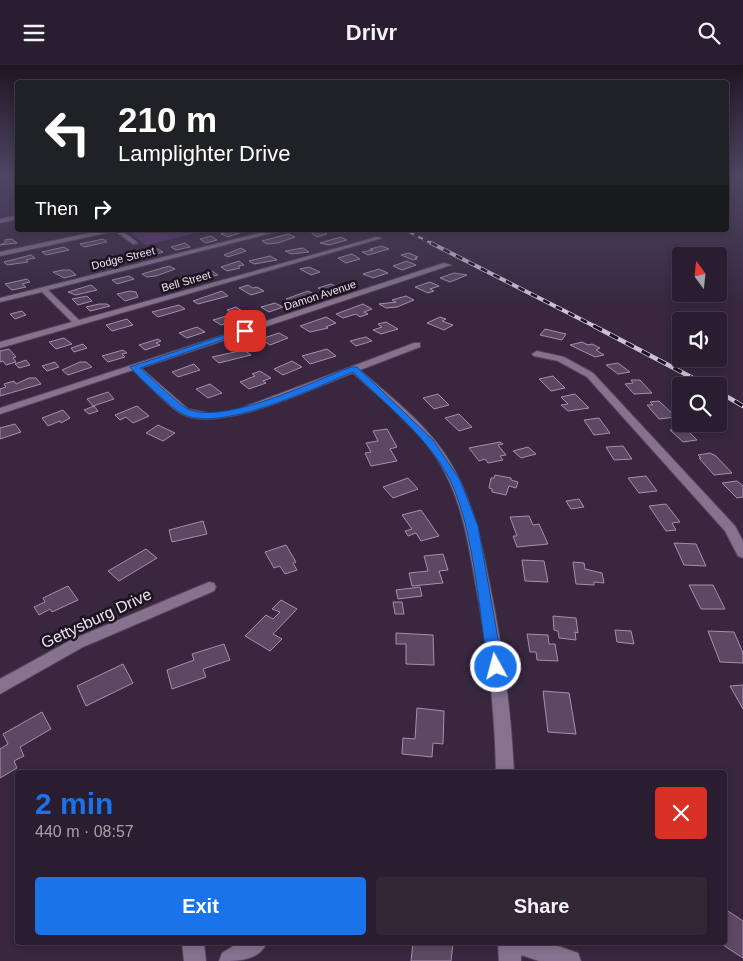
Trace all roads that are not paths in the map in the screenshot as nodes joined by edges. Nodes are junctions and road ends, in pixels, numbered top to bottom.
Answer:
1 (105, 232) edge
2 (118, 232) edge
3 (272, 232) edge
4 (379, 238) dead end
5 (135, 243) dead end
6 (0, 254) edge
7 (447, 265) dead end
8 (42, 289) junction
9 (0, 300) edge
10 (77, 323) junction
11 (0, 345) edge
12 (417, 345) dead end
13 (537, 354) dead end
14 (134, 367) junction
15 (354, 369) junction
16 (0, 411) edge
17 (743, 527) edge
18 (730, 529) junction
19 (743, 553) edge
20 (208, 587) dead end
21 (0, 687) edge
22 (505, 770) edge
23 (193, 945) edge
24 (253, 945) edge
25 (509, 945) edge
26 (525, 945) edge
27 (195, 961) edge
28 (230, 961) edge
29 (510, 961) edge
30 (570, 961) edge

1 - 6 street
2 - 5 street
3 - 8 street, Dodge Street
4 - 10 street, Bell Street
7 - 14 street, Damon Avenue
8 - 9 street, Dodge Street
8 - 10 street
10 - 11 street, Bell Street
12 - 15 street
13 - 18 street
14 - 15 street
14 - 16 street, Damon Avenue
15 - 22 street
17 - 18 street
18 - 19 street
20 - 21 street, Gettysburg Drive
23 - 27 street
24 - 28 street
25 - 29 street
26 - 30 street

